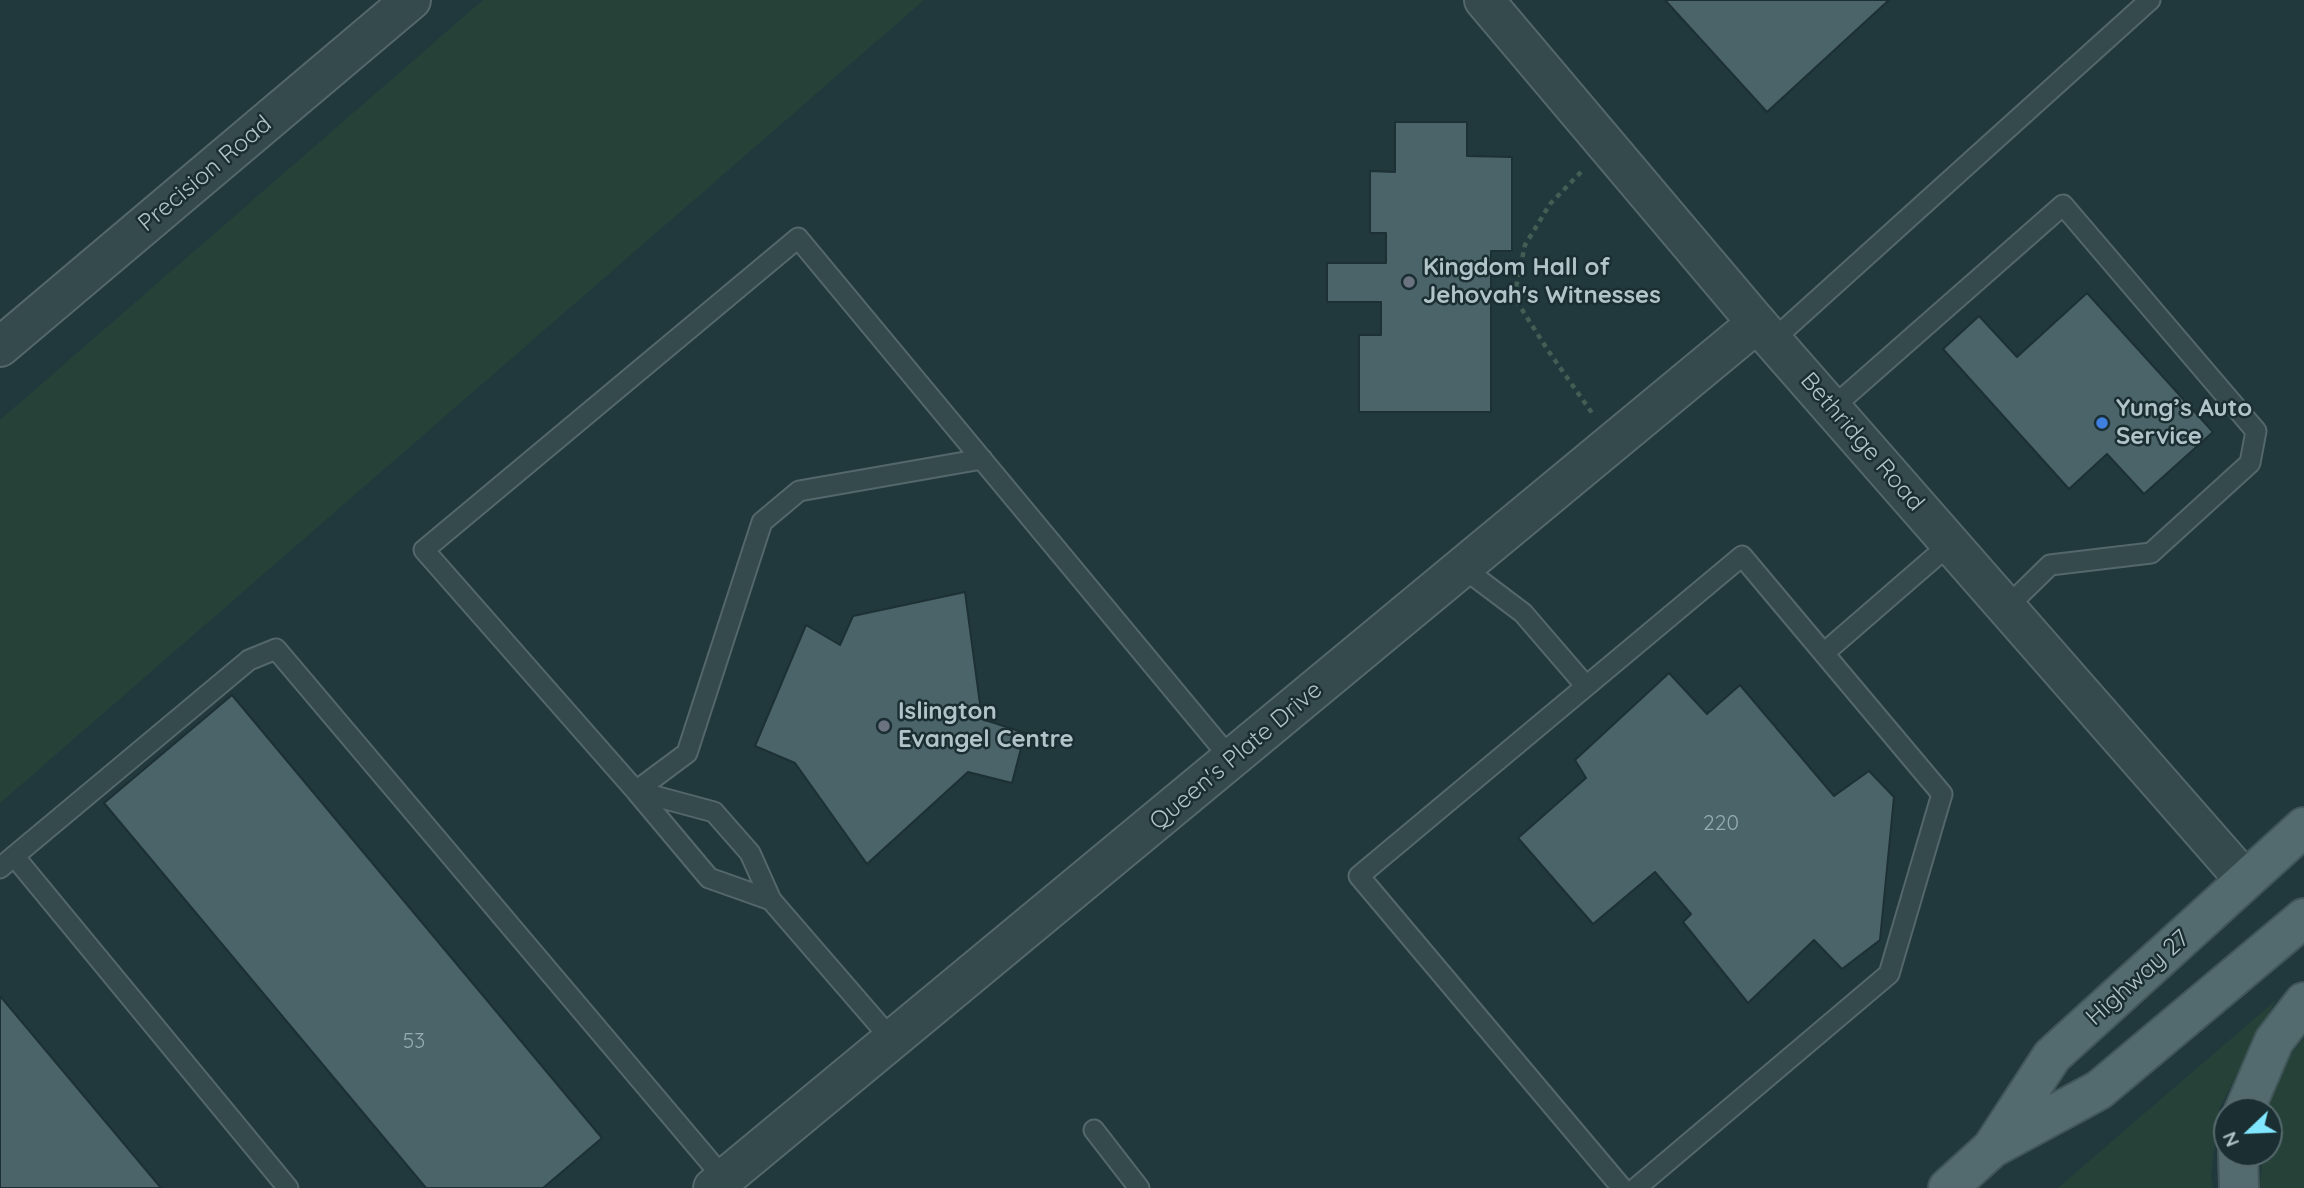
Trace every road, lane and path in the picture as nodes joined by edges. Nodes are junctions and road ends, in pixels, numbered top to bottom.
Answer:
1 (411, 0) edge
2 (1484, 0) edge
3 (2150, 0) edge
4 (1607, 145) junction
5 (1765, 331) junction
6 (0, 347) edge
7 (1832, 408) junction
8 (1613, 442) junction
9 (982, 459) junction
10 (1951, 543) junction
11 (1462, 567) junction
12 (2007, 607) junction
13 (1824, 653) junction
14 (1585, 685) junction
15 (1231, 759) junction
16 (636, 791) junction
17 (2304, 827) edge
18 (7, 862) edge
19 (2245, 880) junction
20 (771, 900) junction
21 (2304, 919) edge
22 (2304, 1002) edge
23 (892, 1041) junction
24 (2250, 1097) edge
25 (1094, 1130) dead end
26 (1992, 1148) junction
27 (2238, 1167) edge
28 (723, 1185) edge
29 (288, 1188) edge
30 (1139, 1188) edge
31 (1622, 1188) edge
32 (1636, 1188) edge
33 (1948, 1188) edge
34 (2239, 1188) edge

1 - 6 street, Precision Road
2 - 4 street, Bethridge Road
3 - 5 lane
4 - 5 street, Bethridge Road
4 - 8 path
5 - 7 street, Bethridge Road
5 - 8 street, Queen's Plate Drive
7 - 10 street, Bethridge Road
7 - 12 lane
8 - 11 street, Queen's Plate Drive
9 - 15 lane
9 - 16 lane
9 - 16 lane
10 - 12 street, Bethridge Road
10 - 13 lane
11 - 14 lane
11 - 15 street, Queen's Plate Drive
12 - 19 street, Bethridge Road
13 - 14 lane
13 - 32 lane
14 - 31 lane
15 - 23 street, Queen's Plate Drive
16 - 20 lane
16 - 20 lane
17 - 19 main road, Highway 27
18 - 28 lane
18 - 29 lane
19 - 26 main road, Highway 27
20 - 23 lane
21 - 26 main road, Highway 27
22 - 24 main road
23 - 28 street, Queen's Plate Drive
25 - 30 lane
26 - 33 main road, Highway 27
27 - 34 main road

